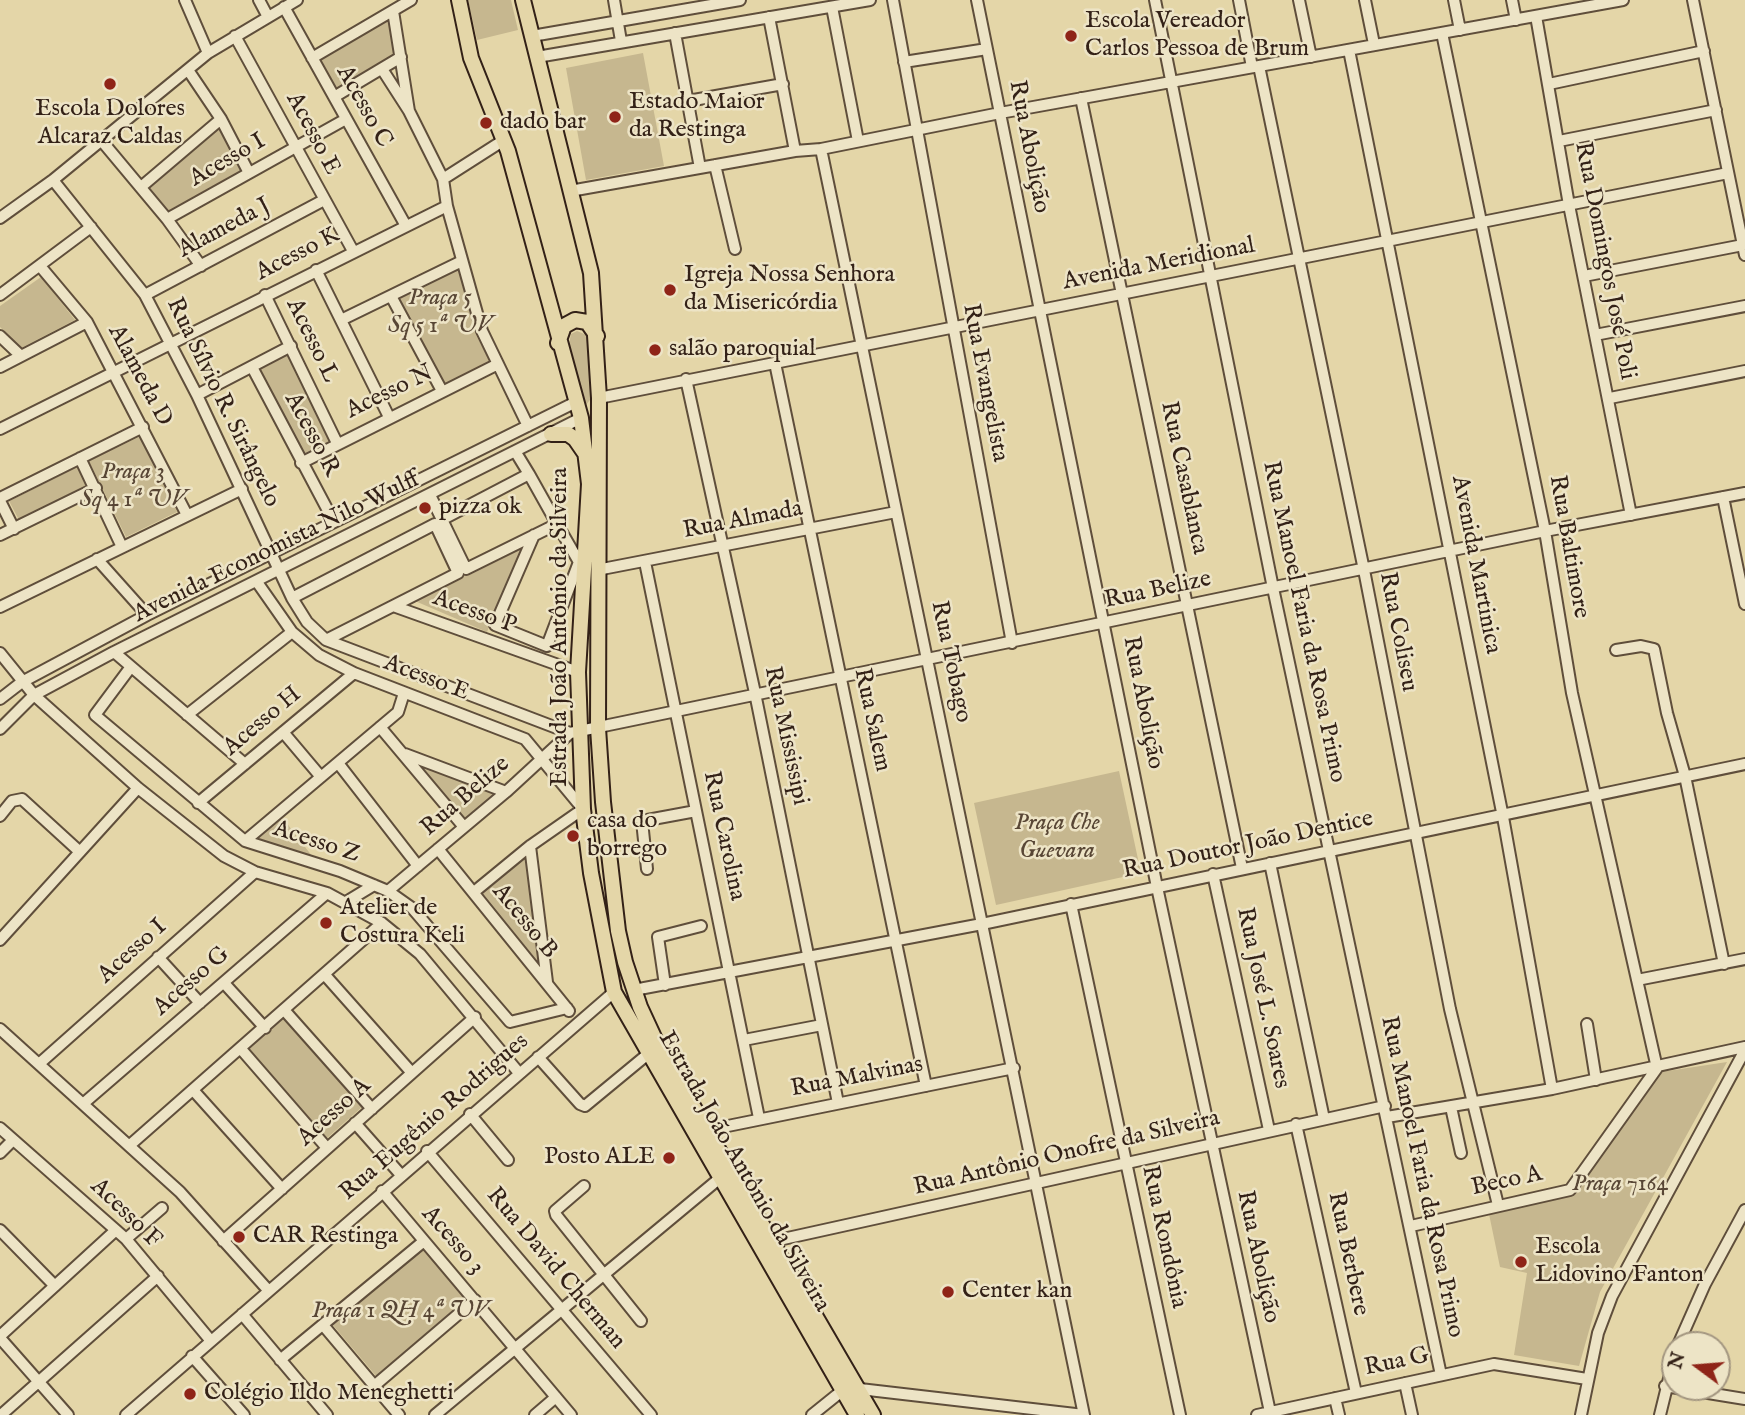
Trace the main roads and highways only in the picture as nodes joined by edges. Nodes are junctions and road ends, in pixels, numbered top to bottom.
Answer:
1 (459, 0) edge
2 (523, 0) edge
3 (597, 337) junction
4 (558, 343) junction
5 (599, 398) junction
6 (581, 418) junction
7 (551, 434) road end
8 (584, 453) junction
9 (587, 565) junction
10 (576, 736) junction
11 (603, 802) junction
12 (625, 961) junction
13 (614, 992) junction
14 (687, 1108) junction
15 (711, 1148) junction
16 (853, 1386) junction
17 (857, 1415) edge
18 (873, 1415) edge

1 - 4 main road, Estrada João Antônio da Silveira
2 - 3 main road, Estrada João Antônio da Silveira
3 - 4 main road
3 - 5 main road, Estrada João Antônio da Silveira
4 - 6 main road, Estrada João Antônio da Silveira
5 - 6 main road
5 - 9 main road, Estrada João Antônio da Silveira
6 - 8 main road, Estrada João Antônio da Silveira
7 - 8 main road
8 - 9 main road, Estrada João Antônio da Silveira
9 - 10 main road, Estrada João Antônio da Silveira
9 - 11 main road, Estrada João Antônio da Silveira
10 - 11 main road
10 - 13 main road, Estrada João Antônio da Silveira
11 - 12 main road, Estrada João Antônio da Silveira
12 - 13 main road
12 - 14 main road, Estrada João Antônio da Silveira
13 - 14 main road, Estrada João Antônio da Silveira
14 - 15 main road, Estrada João Antônio da Silveira
14 - 15 main road, Estrada João Antônio da Silveira
15 - 16 main road, Estrada João Antônio da Silveira
16 - 17 main road, Estrada João Antônio da Silveira
16 - 18 main road, Estrada João Antônio da Silveira

